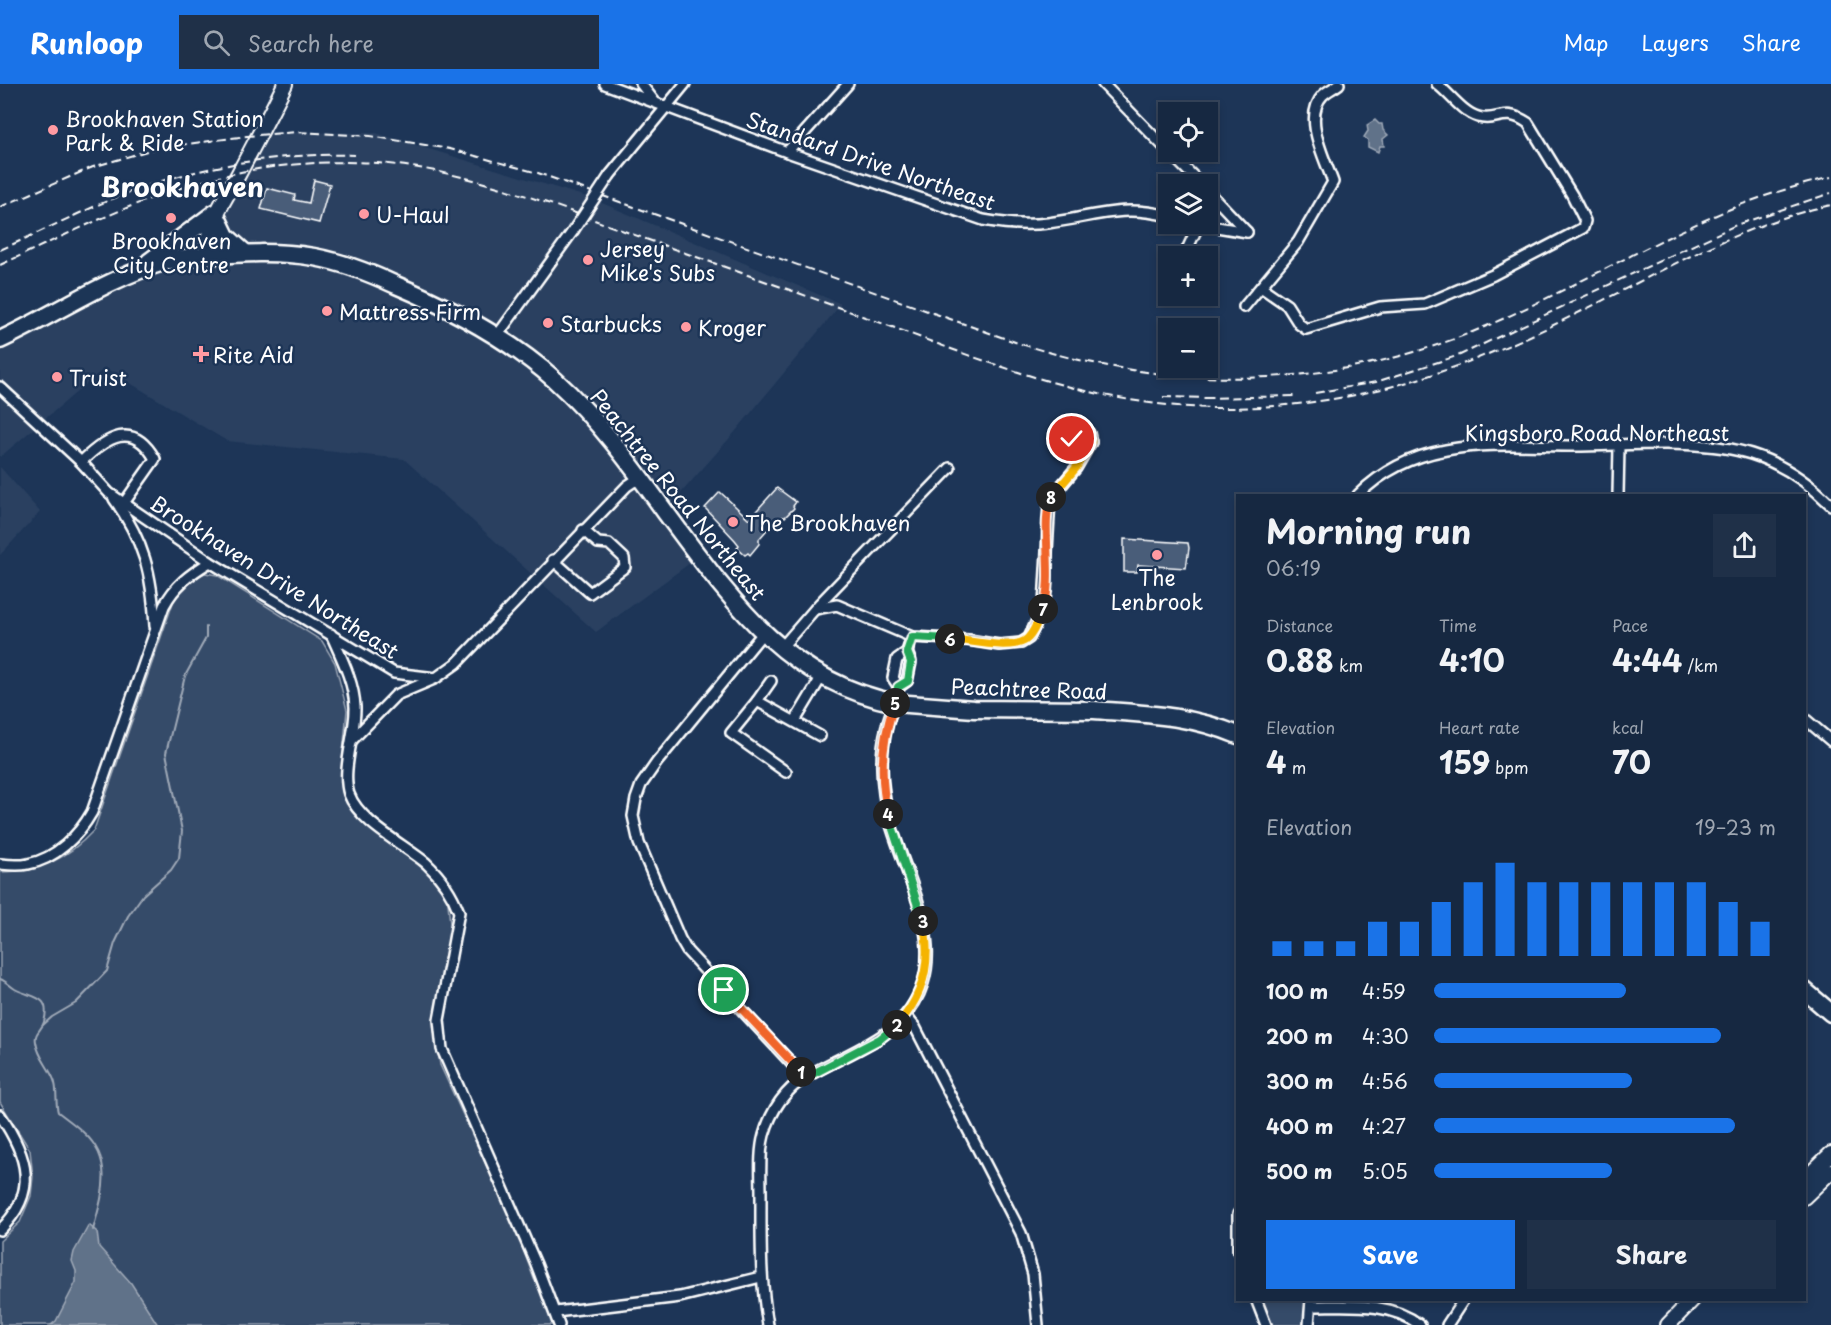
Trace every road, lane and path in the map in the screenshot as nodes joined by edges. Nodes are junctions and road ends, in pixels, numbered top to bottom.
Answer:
1 (285, 84) edge
2 (604, 84) edge
3 (641, 84) edge
4 (685, 84) edge
5 (849, 84) edge
6 (1103, 84) edge
7 (1339, 84) edge
8 (1437, 84) edge
9 (628, 88) edge
10 (1328, 88) edge
11 (654, 101) junction
12 (664, 107) junction
13 (1158, 140) edge
14 (787, 152) junction
15 (1180, 162) edge
16 (1191, 174) edge
17 (1218, 202) edge
18 (215, 213) junction
19 (1158, 214) edge
20 (1218, 227) edge
21 (244, 252) junction
22 (206, 256) junction
23 (137, 272) junction
24 (1261, 287) junction
25 (1244, 307) dead end
26 (497, 336) junction
27 (0, 340) edge
28 (0, 387) edge
29 (1091, 442) junction
30 (1619, 446) junction
31 (81, 462) junction
32 (950, 468) dead end
33 (639, 478) junction
34 (109, 493) junction
35 (1359, 494) edge
36 (1618, 494) edge
37 (124, 502) junction
38 (1831, 505) edge
39 (583, 531) junction
40 (553, 560) junction
41 (210, 562) junction
42 (815, 609) junction
43 (155, 628) junction
44 (763, 633) junction
45 (331, 634) junction
46 (912, 637) junction
47 (781, 648) junction
48 (907, 652) junction
49 (822, 676) junction
50 (436, 678) junction
51 (771, 681) dead end
52 (897, 695) junction
53 (757, 701) junction
54 (1806, 719) edge
55 (795, 721) junction
56 (1236, 734) edge
57 (820, 736) dead end
58 (353, 739) junction
59 (1831, 741) edge
60 (786, 772) dead end
61 (0, 864) edge
62 (1806, 992) edge
63 (1831, 1013) edge
64 (906, 1016) junction
65 (805, 1078) junction
66 (0, 1115) edge
67 (1831, 1154) edge
68 (1831, 1170) edge
69 (1806, 1178) edge
70 (1806, 1195) edge
71 (0, 1230) edge
72 (761, 1276) junction
73 (1257, 1301) edge
74 (1463, 1301) edge
75 (1691, 1301) edge
76 (1311, 1302) edge
77 (556, 1312) junction
78 (559, 1325) edge
79 (768, 1325) edge
80 (1038, 1325) edge
81 (1266, 1325) edge
82 (1309, 1325) edge
83 (1420, 1325) edge
84 (1447, 1325) edge
85 (1668, 1325) edge

1 - 18 main road
2 - 9 street, Standard Drive Northeast
3 - 11 street
4 - 12 street
5 - 14 street
6 - 13 street
7 - 10 street
8 - 24 street
9 - 11 street, Standard Drive Northeast
10 - 24 street
11 - 12 street, Standard Drive Northeast
12 - 14 street, Standard Drive Northeast
12 - 26 street, bridge
14 - 19 street, Standard Drive Northeast
15 - 16 street
17 - 20 street
18 - 21 highway
18 - 22 main road
18 - 23 highway
21 - 22 highway, Peachtree Road Northeast
21 - 26 highway, Peachtree Road Northeast
22 - 23 highway, Peachtree Road Northeast
23 - 27 highway, Peachtree Road Northeast
24 - 25 street
26 - 33 highway, Peachtree Road Northeast
28 - 31 street, Brookhaven Drive Northeast
29 - 29 street
29 - 46 street
30 - 35 street, Kingsboro Road Northeast
30 - 36 street
30 - 38 street, Kingsboro Road Northeast
31 - 34 street, Brookhaven Drive Northeast
31 - 37 street
32 - 42 street
33 - 39 street
33 - 44 highway, Peachtree Road Northeast
34 - 37 street, Brookhaven Drive Northeast
34 - 43 street
37 - 41 street, Brookhaven Drive Northeast
39 - 40 street
39 - 40 street
40 - 50 street
41 - 43 street
41 - 45 street, Brookhaven Drive Northeast
42 - 46 street
42 - 47 street
43 - 61 street
44 - 47 highway, Peachtree Road Northeast
44 - 65 street
45 - 50 street, Brookhaven Drive Northeast
45 - 58 street
46 - 48 street
47 - 49 highway, Peachtree Road Northeast
48 - 52 street
48 - 52 street
49 - 52 highway, Peachtree Road
49 - 55 street
50 - 58 street
51 - 53 street
52 - 56 highway, Peachtree Road
52 - 64 street
53 - 55 street
53 - 60 street
54 - 59 street
55 - 57 street
58 - 77 street
62 - 63 highway
64 - 65 street
64 - 80 street
65 - 72 street
66 - 71 street
67 - 69 main road
68 - 70 main road
72 - 77 street
72 - 79 street
73 - 81 street
74 - 84 street
75 - 85 main road
76 - 82 street
76 - 83 street
77 - 78 street

